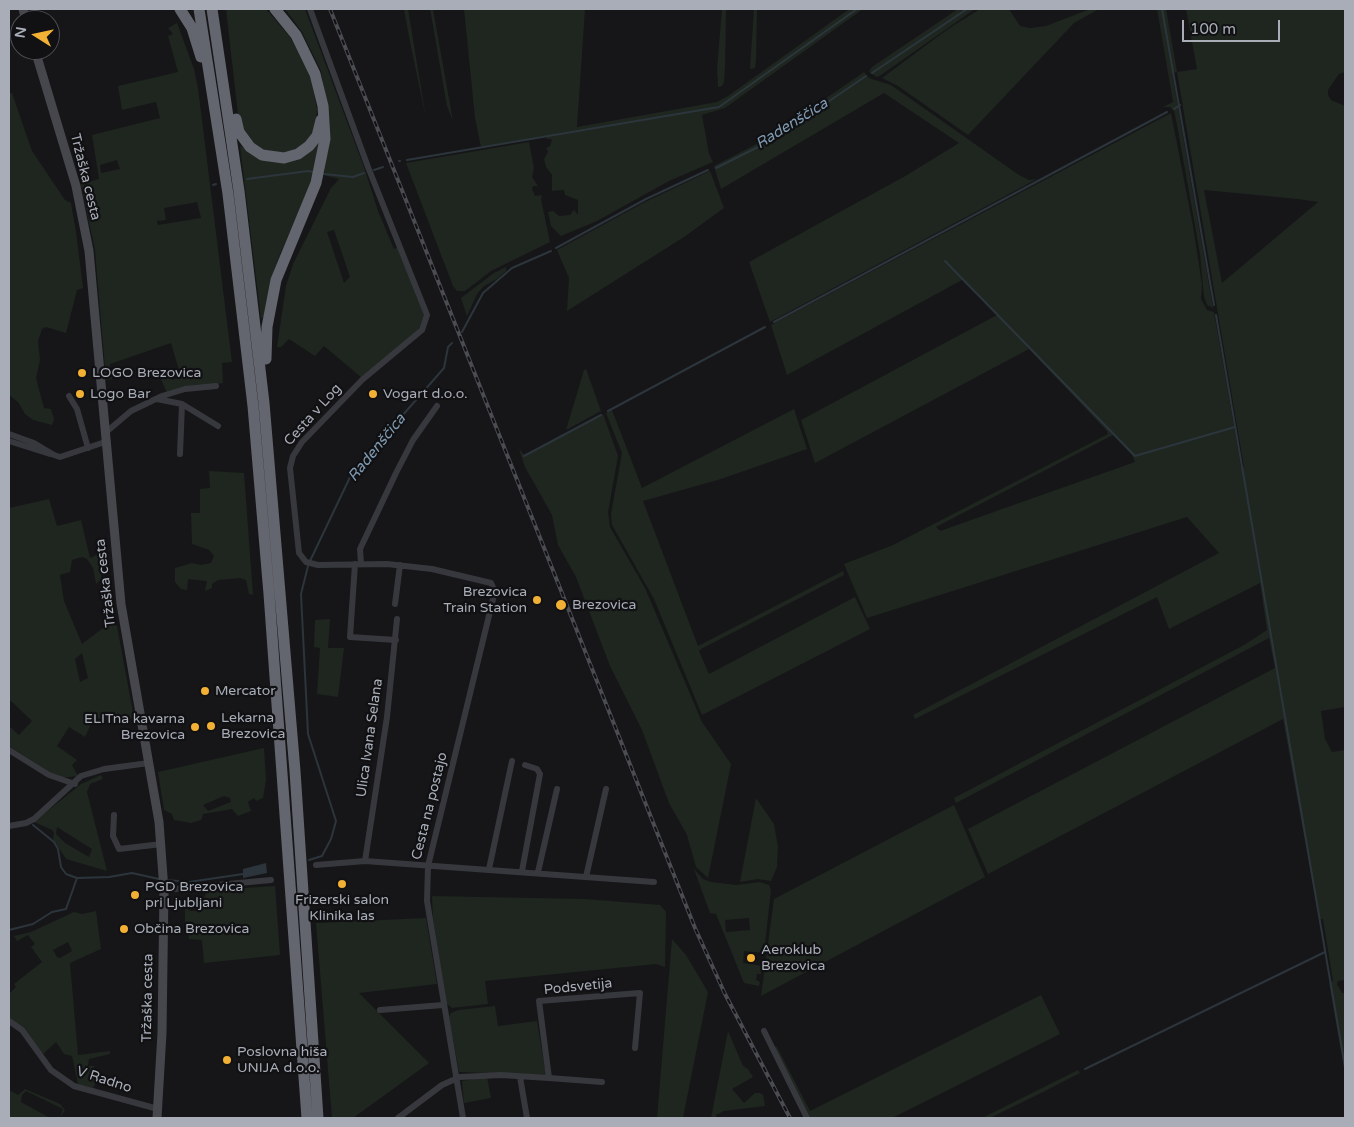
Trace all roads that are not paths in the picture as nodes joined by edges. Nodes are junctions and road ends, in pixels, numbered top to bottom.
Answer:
1 (180, 9) edge
2 (199, 9) edge
3 (212, 9) edge
4 (275, 9) edge
5 (310, 9) edge
6 (38, 60) edge
7 (224, 85) junction
8 (214, 95) junction
9 (322, 106) junction
10 (216, 386) dead end
11 (69, 396) dead end
12 (157, 399) junction
13 (264, 403) junction
14 (182, 404) junction
15 (437, 406) dead end
16 (218, 426) dead end
17 (9, 434) edge
18 (105, 438) junction
19 (9, 441) edge
20 (88, 448) junction
21 (180, 454) dead end
22 (54, 455) junction
23 (358, 564) junction
24 (400, 565) junction
25 (495, 591) joint
26 (395, 604) dead end
27 (397, 619) dead end
28 (396, 640) junction
29 (9, 750) edge
30 (512, 761) dead end
31 (149, 763) junction
32 (525, 765) dead end
33 (74, 784) junction
34 (557, 789) dead end
35 (606, 790) dead end
36 (114, 815) dead end
37 (9, 826) edge
38 (162, 844) junction
39 (365, 861) junction
40 (316, 865) dead end
41 (428, 866) junction
42 (489, 869) junction
43 (522, 871) junction
44 (538, 872) junction
45 (586, 877) junction
46 (271, 880) dead end
47 (654, 882) dead end
48 (164, 884) junction
49 (443, 1005) junction
50 (380, 1010) dead end
51 (9, 1021) edge
52 (764, 1031) dead end
53 (635, 1048) dead end
54 (520, 1076) junction
55 (456, 1078) junction
56 (549, 1078) junction
57 (602, 1082) dead end
58 (158, 1108) junction
59 (157, 1118) edge
60 (307, 1118) edge
61 (318, 1118) edge
62 (398, 1118) edge
63 (463, 1118) edge
64 (527, 1118) edge
65 (807, 1118) edge

1 - 8 highway
2 - 8 highway
3 - 7 highway
4 - 9 highway
5 - 23 street, Cesta v Log
6 - 18 main road, Tržaška cesta
7 - 9 highway
7 - 13 highway
8 - 60 highway
9 - 13 highway
10 - 12 street
11 - 20 street
12 - 14 street
12 - 18 street
13 - 61 highway
14 - 16 street
14 - 21 street
15 - 23 street
17 - 22 street
18 - 20 street
18 - 31 main road, Tržaška cesta
19 - 22 street
20 - 22 street
23 - 24 street, Cesta v Log
23 - 28 street
24 - 25 street, Cesta v Log
24 - 26 street
25 - 41 street, Cesta na postajo
27 - 28 street, Ulica Ivana Selana
28 - 39 street, Ulica Ivana Selana
29 - 33 street
30 - 42 street
31 - 33 street
31 - 38 main road, Tržaška cesta
32 - 43 street
33 - 37 street
34 - 44 street
35 - 45 street
36 - 38 street
38 - 48 main road, Tržaška cesta
39 - 40 street
39 - 41 street
41 - 42 street
41 - 49 street, Cesta na postajo
42 - 43 street
43 - 44 street
44 - 45 street
45 - 47 street
46 - 48 street
48 - 58 main road, Tržaška cesta
49 - 50 street
49 - 55 street, Cesta na postajo
51 - 58 street, V Radno
52 - 65 street
53 - 56 street, Podsvetija
54 - 55 street
54 - 56 street
54 - 64 street
55 - 62 street
55 - 63 street, Cesta na postajo
56 - 57 street
58 - 59 main road, Tržaška cesta

